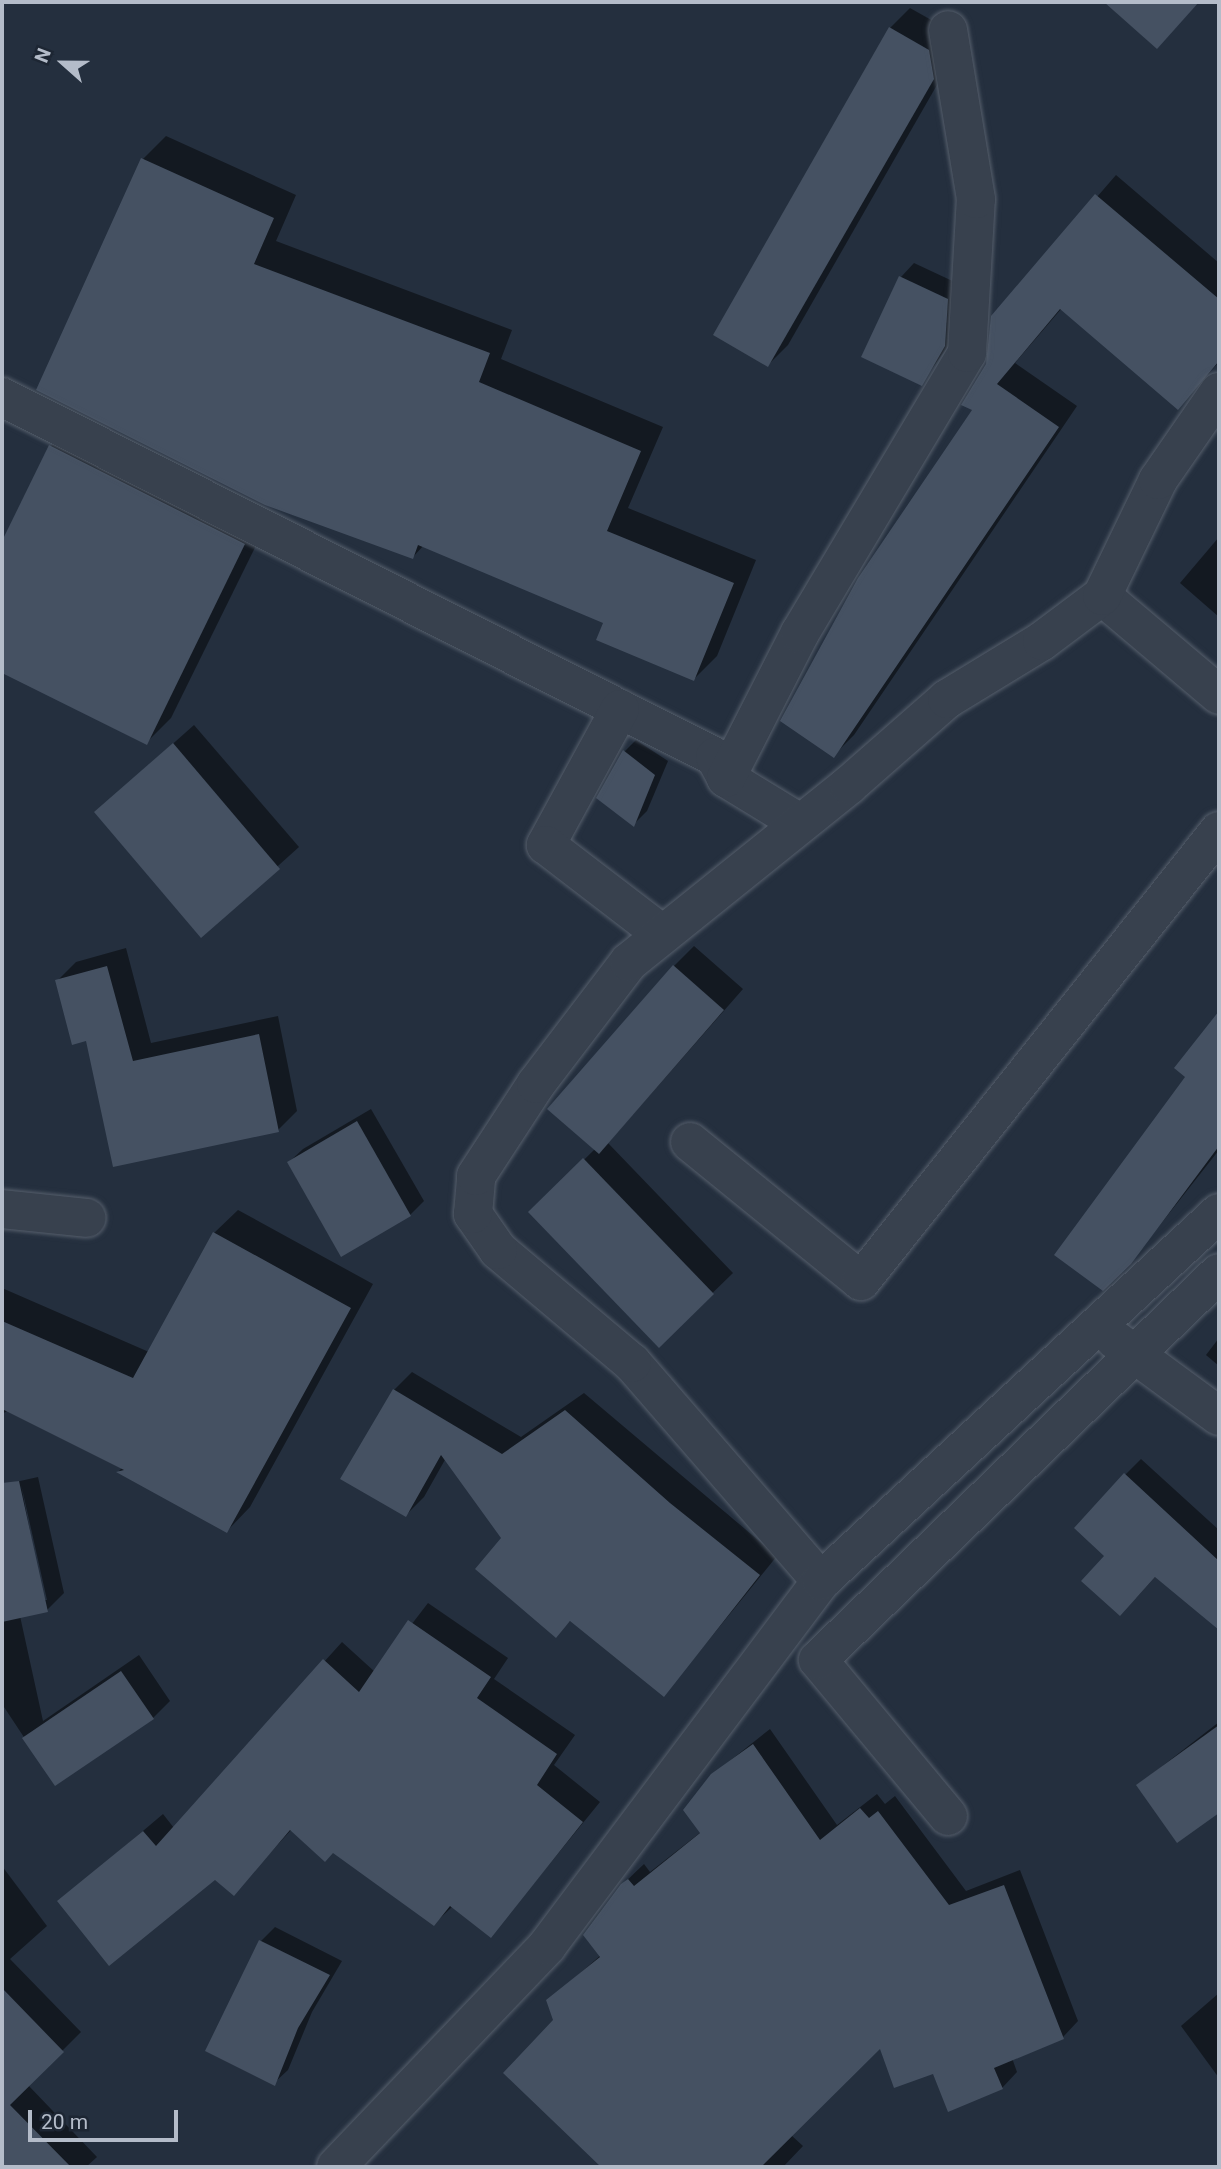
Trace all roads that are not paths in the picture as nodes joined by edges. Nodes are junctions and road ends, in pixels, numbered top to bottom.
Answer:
1 (948, 30) dead end
2 (1219, 392) edge
3 (2, 397) edge
4 (1102, 596) junction
5 (1219, 695) edge
6 (620, 709) junction
7 (726, 778) junction
8 (798, 822) junction
9 (1219, 831) edge
10 (662, 934) junction
11 (690, 1142) dead end
12 (2, 1209) edge
13 (1219, 1213) edge
14 (87, 1218) dead end
15 (1219, 1273) edge
16 (1099, 1328) junction
17 (1135, 1354) junction
18 (1219, 1416) edge
19 (821, 1581) junction
20 (948, 1816) dead end
21 (336, 2167) edge

1 - 7 street
2 - 4 street
3 - 6 street
4 - 5 street
4 - 8 street
6 - 7 street
6 - 10 street
7 - 8 street
8 - 10 street
9 - 11 street
10 - 19 street
12 - 14 street
13 - 16 street
15 - 17 street
16 - 17 street
16 - 19 street
17 - 18 street
17 - 20 street
19 - 21 street

